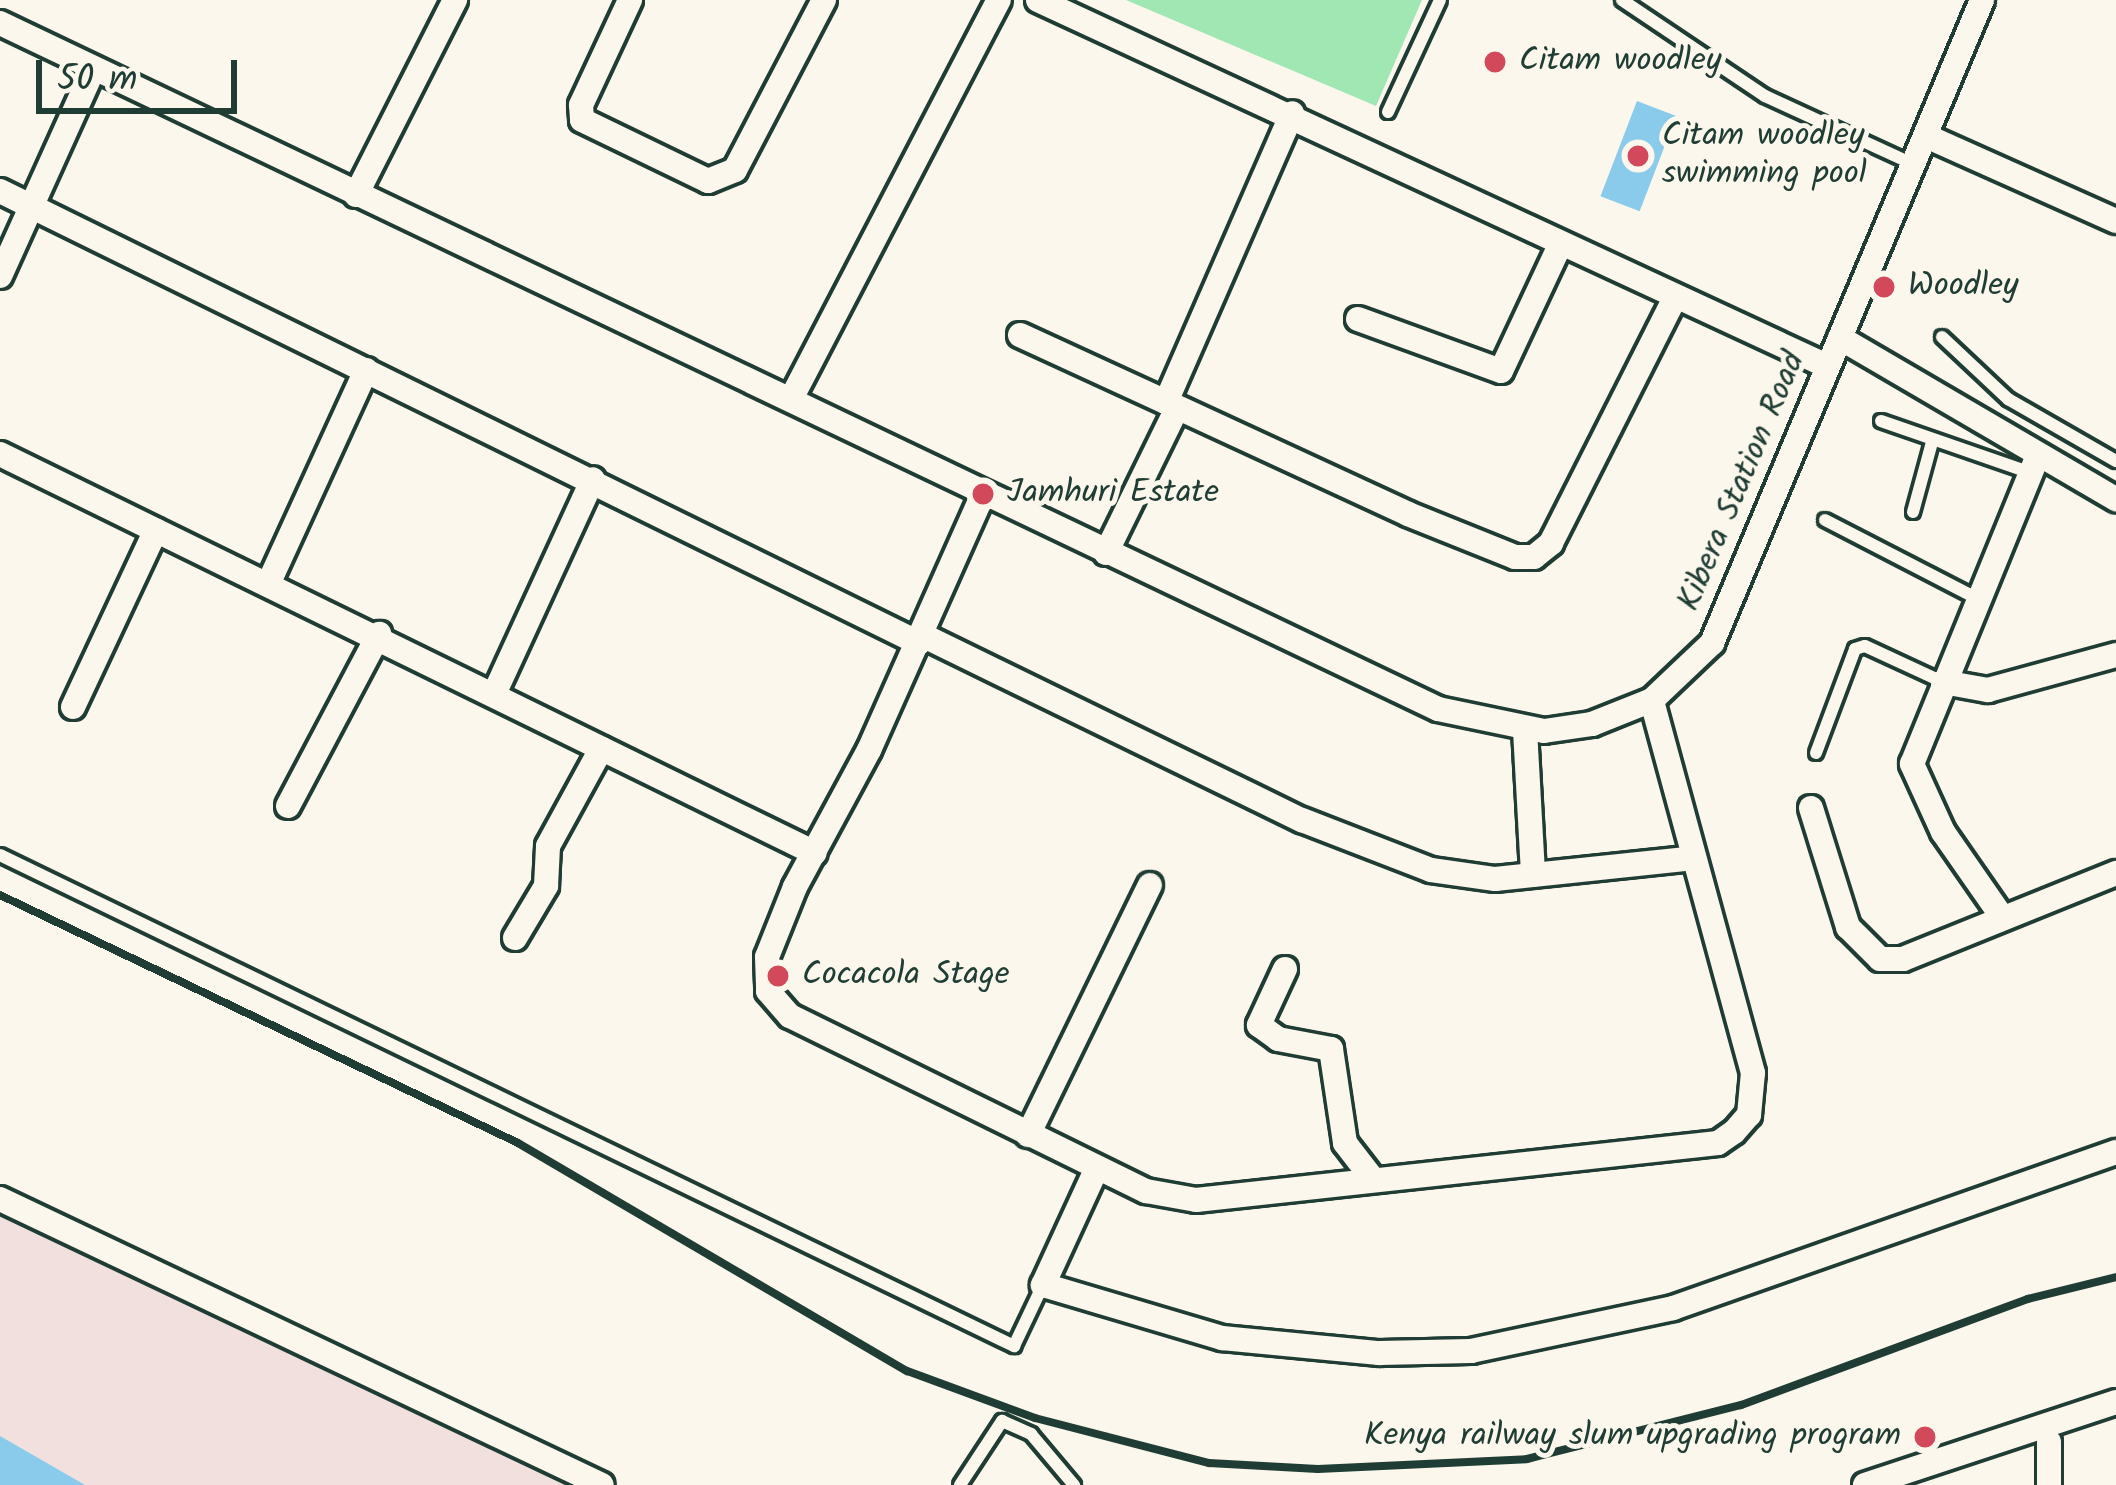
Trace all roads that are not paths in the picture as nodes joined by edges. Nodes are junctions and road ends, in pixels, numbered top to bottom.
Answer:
1 (455, 0) edge
2 (630, 0) edge
3 (824, 0) edge
4 (999, 0) edge
5 (1038, 0) edge
6 (1440, 0) edge
7 (1622, 0) edge
8 (1982, 0) edge
9 (0, 23) edge
10 (92, 70) junction
11 (1388, 112) dead end
12 (1292, 113) junction
13 (1926, 136) junction
14 (1914, 165) junction
15 (0, 191) edge
16 (356, 195) junction
17 (31, 203) junction
18 (2116, 220) edge
19 (1561, 243) junction
20 (0, 276) edge
21 (1675, 297) junction
22 (1358, 319) dead end
23 (1020, 335) dead end
24 (1942, 337) dead end
25 (1840, 338) junction
26 (1827, 366) junction
27 (366, 370) junction
28 (790, 399) junction
29 (1172, 405) junction
30 (1881, 421) dead end
31 (2076, 436) junction
32 (1932, 442) junction
33 (0, 454) edge
34 (2116, 460) edge
35 (2040, 465) junction
36 (593, 479) junction
37 (983, 494) junction
38 (2116, 500) edge
39 (1913, 512) dead end
40 (1825, 520) dead end
41 (156, 530) junction
42 (1106, 553) junction
43 (270, 580) junction
44 (1978, 598) junction
45 (379, 634) junction
46 (920, 639) junction
47 (2116, 655) edge
48 (1943, 682) junction
49 (495, 692) junction
50 (1652, 700) junction
51 (73, 707) dead end
52 (1525, 730) junction
53 (601, 748) junction
54 (1816, 754) dead end
55 (288, 806) dead end
56 (1811, 808) dead end
57 (815, 853) junction
58 (0, 855) edge
59 (1694, 858) junction
60 (2116, 873) edge
61 (1534, 875) junction
62 (1150, 885) dead end
63 (2000, 914) junction
64 (514, 938) dead end
65 (1285, 969) dead end
66 (1028, 1135) junction
67 (2112, 1155) edge
68 (1096, 1170) junction
69 (1372, 1178) junction
70 (0, 1198) edge
71 (1042, 1286) junction
72 (2116, 1402) edge
73 (2049, 1442) dead end
74 (602, 1485) edge
75 (960, 1485) edge
76 (1074, 1485) edge
77 (1865, 1485) edge
78 (2049, 1485) edge

1 - 16 street
2 - 3 street
4 - 28 street
5 - 12 street
6 - 11 lane
7 - 14 lane
8 - 13 street, Kibera Station Road
9 - 10 street
10 - 16 street
10 - 17 street
12 - 19 street
12 - 29 street
13 - 14 street, Kibera Station Road
13 - 18 street
14 - 25 street, Kibera Station Road
15 - 17 street
16 - 28 street, Kibera Station Road
17 - 20 street
17 - 27 street
19 - 21 street
19 - 22 street
21 - 26 street
21 - 29 street
23 - 29 street
24 - 31 lane
25 - 26 street, Kibera Station Road
25 - 35 street
26 - 50 street, Kibera Station Road
27 - 36 street
27 - 43 street
28 - 37 street, Kibera Station Road
29 - 42 street
30 - 32 lane
31 - 34 lane
31 - 35 lane
32 - 35 lane
32 - 39 lane
33 - 41 street
35 - 38 street
35 - 44 street
36 - 46 street
36 - 49 street
37 - 42 street, Kibera Station Road
37 - 46 street
40 - 44 lane
41 - 43 street
41 - 51 street
42 - 52 street, Kibera Station Road
43 - 45 street
44 - 48 street
45 - 49 street
45 - 55 street
46 - 57 street
46 - 61 street
47 - 48 street
48 - 54 lane
48 - 63 street
49 - 53 street
50 - 52 street, Kibera Station Road
50 - 59 street
52 - 61 street
53 - 57 street
53 - 64 street
56 - 63 street
57 - 66 street
58 - 71 lane
59 - 61 street
59 - 69 street
60 - 63 street
62 - 66 street
65 - 69 street
66 - 68 street
67 - 71 street
68 - 69 street
68 - 71 street
70 - 74 street
72 - 77 street
73 - 78 street
75 - 76 lane

